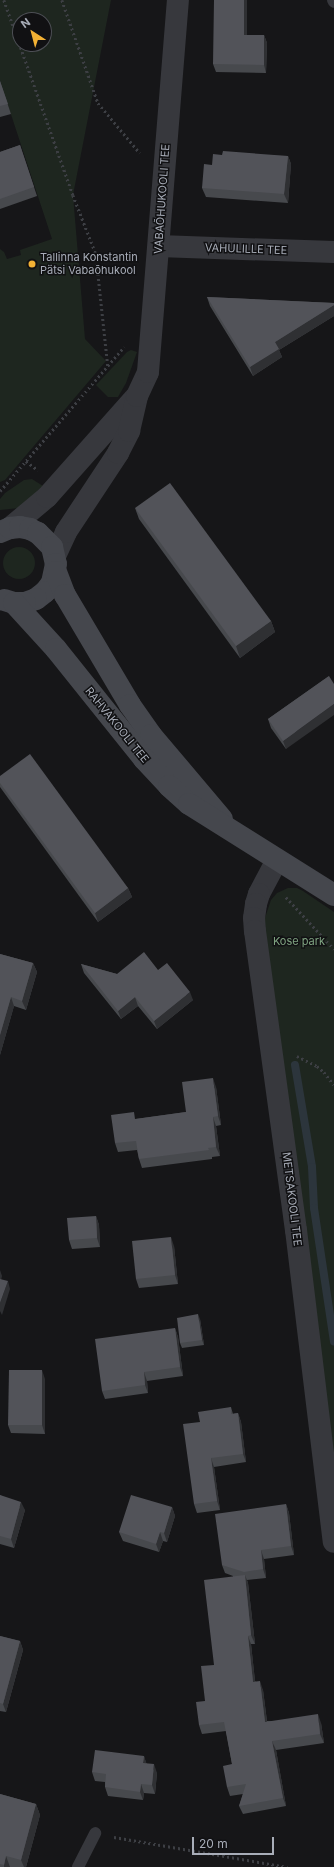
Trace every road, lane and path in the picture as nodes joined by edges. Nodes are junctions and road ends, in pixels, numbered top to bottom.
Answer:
1 (4, 0) edge
2 (62, 0) edge
3 (178, 0) edge
4 (142, 155) dead end
5 (159, 246) junction
6 (334, 252) edge
7 (137, 396) junction
8 (0, 491) edge
9 (3, 529) edge
10 (55, 564) junction
11 (5, 605) edge
12 (234, 833) junction
13 (276, 860) junction
14 (282, 892) dead end
15 (334, 895) edge
16 (334, 948) edge
17 (273, 1054) junction
18 (334, 1085) edge
19 (334, 1542) edge
20 (95, 1834) joint
21 (78, 1867) edge
22 (287, 1867) edge

1 - 8 path
2 - 4 path
3 - 5 street, VABAÕHUKOOLI TEE
5 - 6 street, VAHULILLE TEE
5 - 7 street, VABAÕHUKOOLI TEE
7 - 9 street, VABAÕHUKOOLI TEE
7 - 10 street, VABAÕHUKOOLI TEE
9 - 10 street, RAHVAKOOLI TEE
10 - 11 street
10 - 12 street, RAHVAKOOLI TEE
11 - 12 street, RAHVAKOOLI TEE
12 - 13 street, RAHVAKOOLI TEE
13 - 15 street, RAHVAKOOLI TEE
13 - 17 street, METSAKOOLI TEE
14 - 16 path
17 - 18 path
17 - 19 street, METSAKOOLI TEE
20 - 21 lane
20 - 22 path

